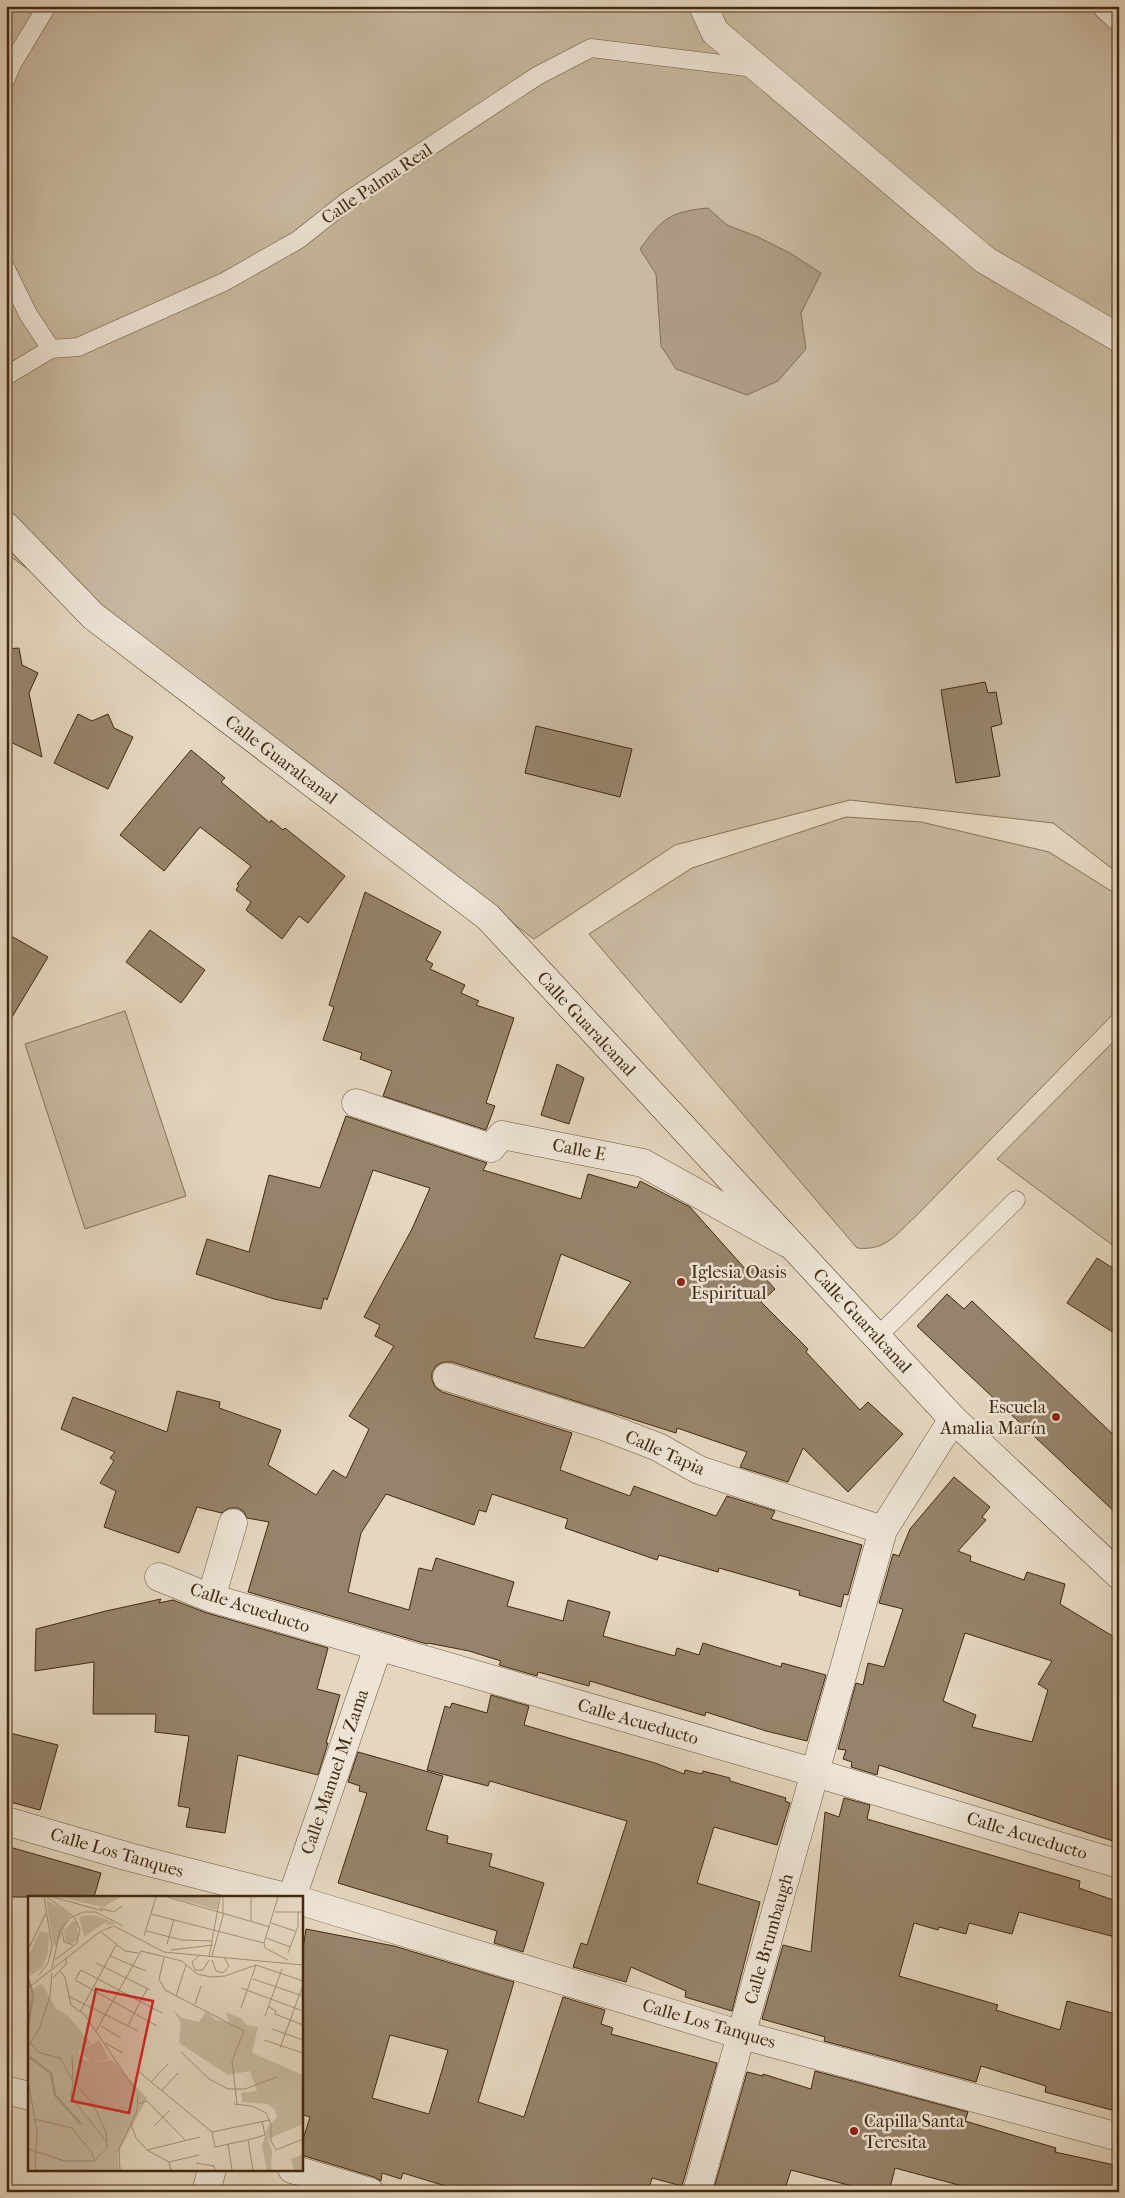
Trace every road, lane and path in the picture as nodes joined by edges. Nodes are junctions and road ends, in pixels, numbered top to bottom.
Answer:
1 (46, 6) edge
2 (703, 6) edge
3 (1107, 6) edge
4 (1119, 17) edge
5 (758, 69) junction
6 (6, 80) edge
7 (6, 269) edge
8 (1119, 338) edge
9 (51, 349) junction
10 (6, 376) edge
11 (6, 526) edge
12 (356, 1103) dead end
13 (1016, 1200) dead end
14 (793, 1247) junction
15 (877, 1337) junction
16 (447, 1377) dead end
17 (953, 1419) junction
18 (233, 1523) dead end
19 (883, 1530) junction
20 (1119, 1575) edge
21 (159, 1577) dead end
22 (211, 1598) junction
23 (378, 1647) junction
24 (816, 1773) junction
25 (6, 1821) edge
26 (1119, 1864) edge
27 (282, 1896) edge
28 (292, 1896) edge
29 (302, 1901) edge
30 (742, 2036) junction
31 (6, 2090) edge
32 (28, 2096) edge
33 (1119, 2136) edge
34 (212, 2170) edge
35 (295, 2170) edge
36 (206, 2192) edge
37 (370, 2192) edge
38 (697, 2192) edge

1 - 6 lane
2 - 5 street
3 - 4 street
5 - 8 street
5 - 9 lane, Calle Palma Real
7 - 9 lane
9 - 10 lane, Calle Palma Real
11 - 14 street, Calle Guaralcanal
12 - 14 street, Calle E
13 - 15 lane
14 - 15 street, Calle Guaralcanal
15 - 17 street, Calle Guaralcanal
16 - 19 street, Calle Tapia
17 - 19 street, Calle Brumbaugh
17 - 20 street, Calle Guaralcanal
18 - 22 street
19 - 24 street, Calle Brumbaugh
21 - 22 street, Calle Acueducto
22 - 23 street, Calle Acueducto
23 - 24 street, Calle Acueducto
23 - 28 street, Calle Manuel M. Zama
24 - 26 street, Calle Acueducto
24 - 30 street, Calle Brumbaugh
25 - 27 street, Calle Los Tanques
29 - 30 street, Calle Los Tanques
30 - 33 street, Calle Los Tanques
30 - 38 street, Calle Brumbaugh
31 - 32 street
34 - 36 street
35 - 37 street

